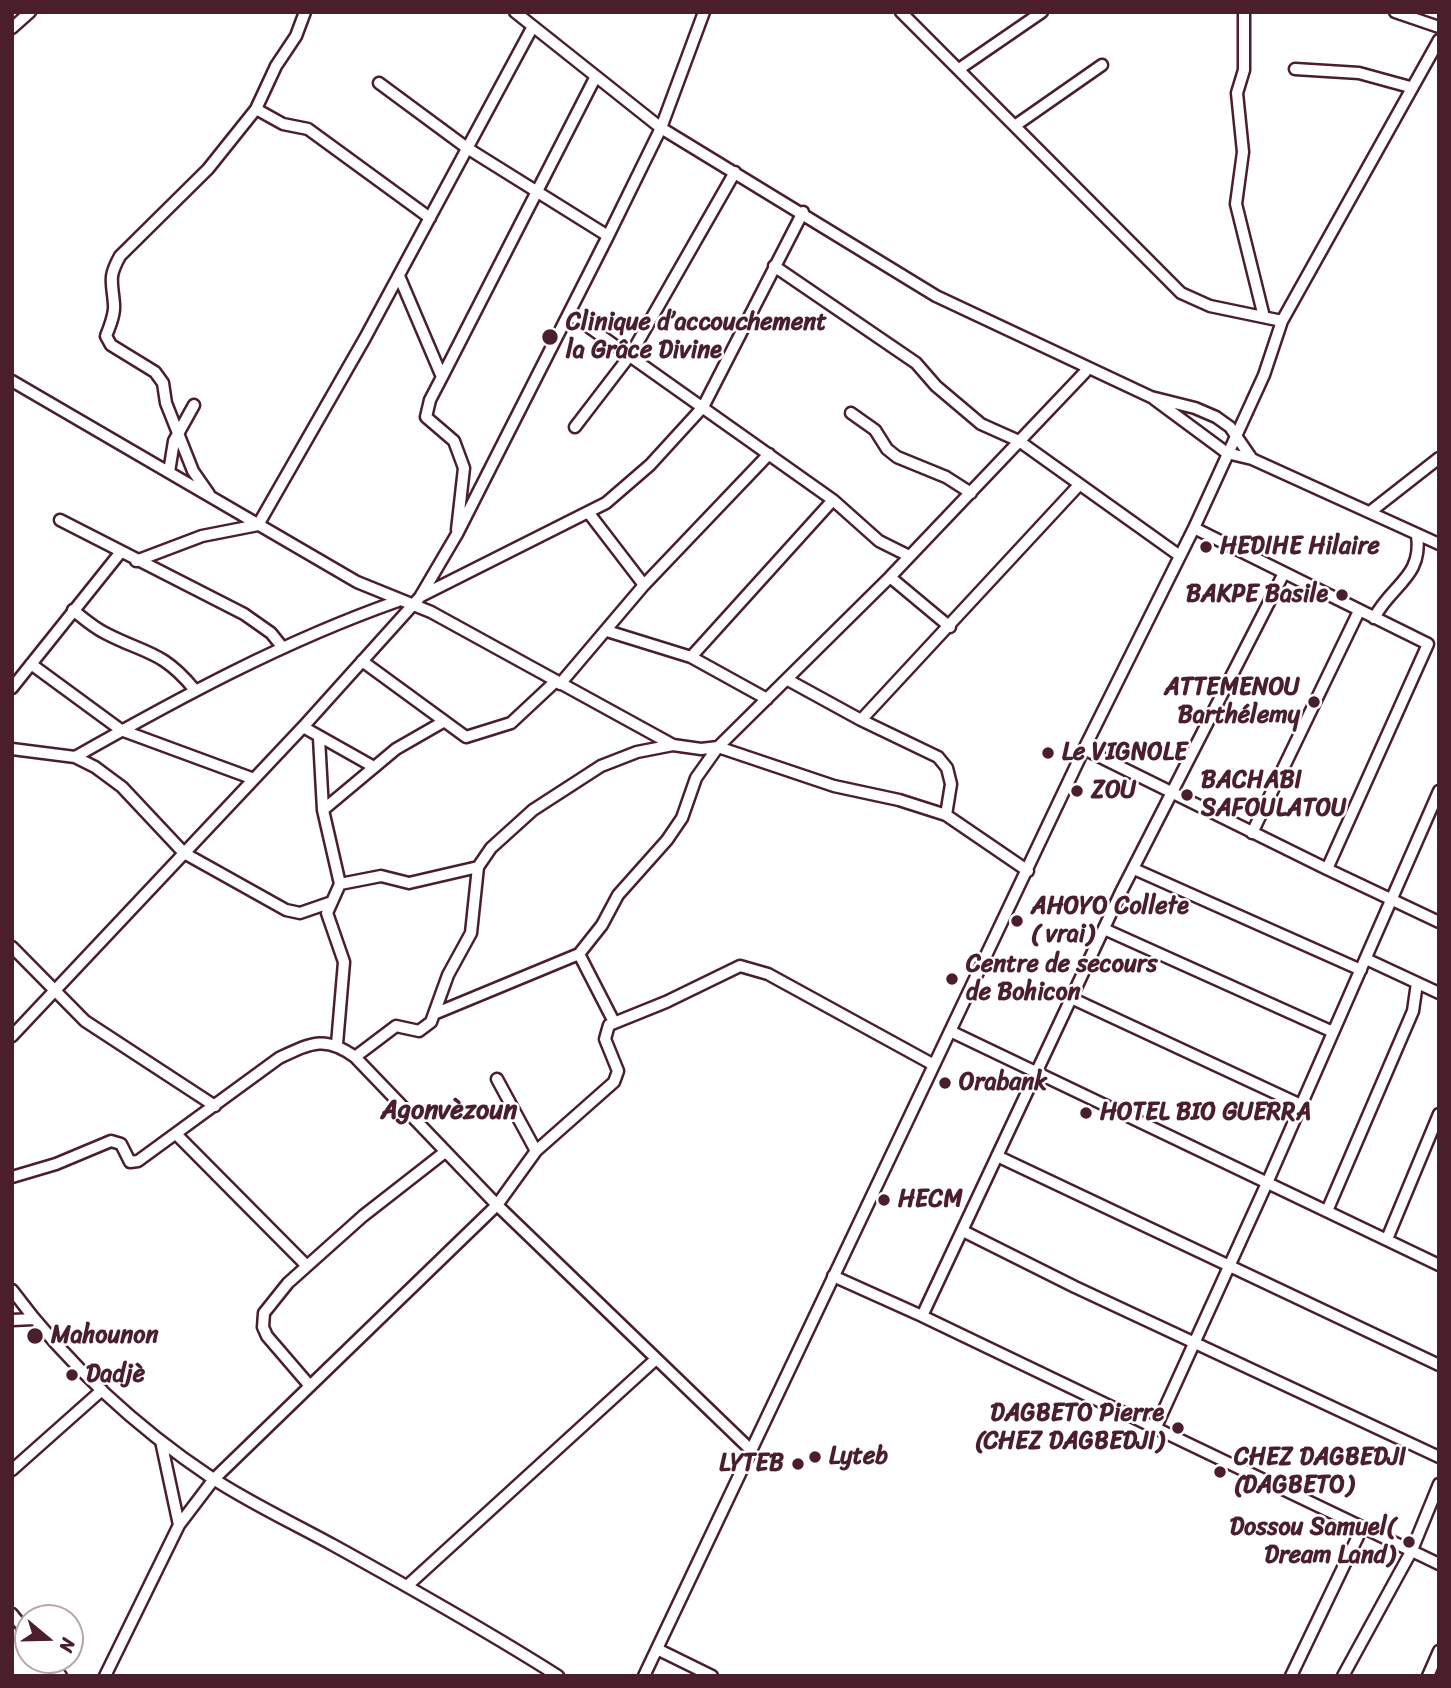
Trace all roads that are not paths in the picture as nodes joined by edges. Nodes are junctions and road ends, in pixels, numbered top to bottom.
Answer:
1 (30, 12) edge
2 (305, 12) edge
3 (515, 12) edge
4 (704, 12) edge
5 (901, 12) edge
6 (1042, 12) edge
7 (1244, 12) edge
8 (1395, 12) edge
9 (1439, 27) edge
10 (12, 28) edge
11 (533, 28) junction
12 (1439, 40) edge
13 (1102, 65) dead end
14 (959, 69) junction
15 (1295, 69) dead end
16 (595, 78) junction
17 (379, 83) dead end
18 (1410, 87) junction
19 (256, 109) junction
20 (1016, 125) junction
21 (661, 128) junction
22 (467, 148) junction
23 (735, 172) junction
24 (536, 192) junction
25 (803, 212) junction
26 (430, 218) junction
27 (608, 236) junction
28 (774, 266) junction
29 (398, 276) junction
30 (569, 313) junction
31 (1264, 317) junction
32 (1282, 320) junction
33 (631, 354) junction
34 (1088, 369) junction
35 (442, 377) junction
36 (12, 381) edge
37 (1151, 397) junction
38 (194, 405) dead end
39 (703, 407) junction
40 (851, 412) dead end
41 (575, 427) dead end
42 (178, 432) junction
43 (1236, 435) junction
44 (1019, 441) junction
45 (1227, 453) junction
46 (769, 454) junction
47 (1439, 458) edge
48 (1252, 459) junction
49 (169, 472) junction
50 (1079, 485) junction
51 (971, 493) junction
52 (212, 498) junction
53 (833, 500) junction
54 (588, 512) junction
55 (1370, 512) junction
56 (60, 520) dead end
57 (258, 524) junction
58 (1194, 527) junction
59 (457, 534) junction
60 (1417, 535) junction
61 (1439, 544) edge
62 (120, 553) junction
63 (909, 556) junction
64 (1180, 556) junction
65 (136, 561) junction
66 (1284, 573) junction
67 (890, 577) junction
68 (644, 585) junction
69 (398, 601) junction
70 (417, 601) junction
71 (73, 610) junction
72 (1359, 611) junction
73 (1374, 618) junction
74 (950, 627) junction
75 (607, 631) junction
76 (1428, 645) junction
77 (282, 648) junction
78 (1439, 652) edge
79 (691, 657) junction
80 (362, 661) junction
81 (31, 664) junction
82 (17, 677) edge
83 (788, 680) junction
84 (558, 683) junction
85 (12, 688) edge
86 (194, 689) junction
87 (767, 699) junction
88 (860, 720) junction
89 (443, 722) junction
90 (303, 727) junction
91 (121, 730) junction
92 (319, 738) junction
93 (673, 745) junction
94 (718, 747) junction
95 (1084, 749) junction
96 (12, 750) edge
97 (75, 757) junction
98 (374, 768) junction
99 (254, 779) junction
100 (1439, 791) edge
101 (1171, 793) junction
102 (323, 810) junction
103 (946, 815) junction
104 (1427, 820) junction
105 (1439, 825) edge
106 (1252, 833) junction
107 (184, 853) junction
108 (478, 867) junction
109 (1133, 869) junction
110 (1327, 869) junction
111 (1028, 871) junction
112 (340, 884) junction
113 (1391, 901) junction
114 (329, 902) junction
115 (1439, 922) edge
116 (1104, 929) junction
117 (12, 947) edge
118 (579, 954) junction
119 (1366, 959) junction
120 (1361, 970) junction
121 (1417, 983) junction
122 (54, 989) junction
123 (1439, 993) edge
124 (1071, 998) junction
125 (434, 1014) junction
126 (614, 1021) junction
127 (950, 1031) junction
128 (1333, 1032) junction
129 (12, 1036) edge
130 (337, 1044) junction
131 (355, 1057) junction
132 (934, 1065) junction
133 (1035, 1072) junction
134 (497, 1079) dead end
135 (1301, 1105) junction
136 (215, 1106) junction
137 (1439, 1114) edge
138 (176, 1134) junction
139 (536, 1151) junction
140 (445, 1152) junction
141 (997, 1156) junction
142 (12, 1177) edge
143 (1267, 1183) junction
144 (497, 1205) junction
145 (1327, 1211) junction
146 (963, 1231) junction
147 (1387, 1239) junction
148 (1439, 1265) edge
149 (307, 1266) junction
150 (1229, 1267) junction
151 (833, 1276) junction
152 (12, 1290) edge
153 (922, 1315) junction
154 (34, 1319) junction
155 (12, 1320) edge
156 (1192, 1342) junction
157 (656, 1359) junction
158 (1439, 1365) edge
159 (310, 1386) junction
160 (102, 1390) junction
161 (1156, 1427) junction
162 (161, 1441) junction
163 (751, 1451) junction
164 (1439, 1457) edge
165 (12, 1470) edge
166 (214, 1479) junction
167 (1439, 1484) edge
168 (179, 1525) junction
169 (1362, 1528) junction
170 (1412, 1550) junction
171 (1439, 1564) edge
172 (407, 1586) junction
173 (657, 1648) junction
174 (1439, 1651) edge
175 (105, 1676) edge
176 (558, 1676) edge
177 (643, 1676) edge
178 (712, 1676) edge
179 (1291, 1676) edge
180 (1343, 1676) edge
181 (1428, 1676) edge

1 - 10 street
2 - 19 street
3 - 11 street
4 - 21 street
5 - 14 street
6 - 14 street
7 - 31 street
8 - 9 street
11 - 16 street
11 - 22 street
12 - 18 street
13 - 20 street
14 - 20 street
15 - 18 street
16 - 21 street
16 - 24 street
17 - 22 street
18 - 32 street
19 - 26 street
19 - 42 street
20 - 31 street
21 - 23 street
21 - 27 street
22 - 24 street
22 - 26 street
23 - 25 street
23 - 33 street
24 - 27 street
24 - 35 street
25 - 28 street
25 - 34 street
26 - 29 street
27 - 30 street
28 - 39 street
28 - 44 street
29 - 35 street
29 - 57 street
30 - 33 street
30 - 59 street
31 - 32 street
32 - 43 street
33 - 39 street
33 - 41 street
34 - 37 street
34 - 44 street
35 - 59 street
36 - 49 street
37 - 43 street
37 - 45 street
38 - 42 street
39 - 46 street
39 - 54 street
40 - 51 street
42 - 49 street
42 - 52 street
43 - 45 street
43 - 48 street
44 - 50 street
44 - 51 street
45 - 48 street
45 - 58 street
46 - 53 street
46 - 68 street
47 - 55 street
48 - 55 street
49 - 52 street
50 - 64 street
50 - 74 street
51 - 63 street
52 - 57 street
53 - 63 street
53 - 79 street
54 - 68 street
54 - 70 street
55 - 60 street
56 - 62 street
57 - 65 street
57 - 69 street
58 - 64 street
58 - 66 street
59 - 70 street
60 - 61 street
60 - 73 street
62 - 65 street
62 - 71 street
63 - 67 street
64 - 95 street
65 - 77 street
66 - 72 street
66 - 101 street
67 - 74 street
67 - 83 street
68 - 75 street
69 - 70 street
69 - 77 street
70 - 80 street
70 - 84 street
71 - 81 street
71 - 86 street
72 - 73 street
72 - 106 street
73 - 76 street
74 - 88 street
75 - 79 street
75 - 84 street
76 - 78 street
76 - 110 street
77 - 86 street
79 - 87 street
80 - 89 street
80 - 90 street
81 - 82 street
81 - 91 street
82 - 85 street
83 - 87 street
83 - 88 street
84 - 89 street
84 - 93 street
86 - 91 street
87 - 94 street
88 - 103 street
89 - 98 street
90 - 92 street
90 - 99 street
91 - 97 street
91 - 99 street
92 - 98 street
92 - 102 street
93 - 94 street
93 - 108 street
94 - 103 street
94 - 118 street
95 - 101 street
95 - 111 street
96 - 97 street
97 - 107 street
98 - 102 street
99 - 107 street
100 - 104 street
101 - 106 street
101 - 109 street
102 - 112 street
103 - 111 street
104 - 105 street
104 - 113 street
106 - 110 street
107 - 114 street
107 - 122 street
108 - 112 street
108 - 125 street
109 - 116 street
109 - 120 street
110 - 113 street
111 - 127 street
112 - 114 street
113 - 115 street
113 - 119 street
114 - 130 street
116 - 124 street
116 - 128 street
117 - 122 street
118 - 125 street
118 - 126 street
119 - 120 street
119 - 121 street
120 - 128 street
121 - 123 street
121 - 145 street
122 - 129 street
122 - 136 street
124 - 133 street
124 - 135 street
125 - 131 street
126 - 132 street
126 - 139 street
127 - 132 street
127 - 133 street
128 - 135 street
130 - 131 street
130 - 136 street
131 - 140 street
132 - 151 street
133 - 141 street
133 - 143 street
134 - 139 street
135 - 143 street
136 - 138 street
137 - 147 street
138 - 142 street
138 - 149 street
139 - 144 street
140 - 144 street
140 - 149 street
141 - 146 street
141 - 150 street
143 - 145 street
143 - 150 street
144 - 157 street
144 - 159 street
145 - 147 street
146 - 153 street
146 - 156 street
147 - 148 street
149 - 159 street
150 - 156 street
150 - 158 street
151 - 153 street
151 - 163 street
152 - 154 street
153 - 161 street
154 - 155 street
154 - 160 street
156 - 161 street
156 - 164 street
157 - 163 street
157 - 172 street
159 - 166 street
160 - 162 street
160 - 165 street
161 - 169 street
162 - 166 street
162 - 168 street
163 - 173 street
166 - 168 street
166 - 172 street
167 - 170 street
168 - 175 street
169 - 170 street
169 - 179 street
170 - 171 street
170 - 180 street
172 - 176 street
173 - 177 street
173 - 178 street
174 - 181 street

